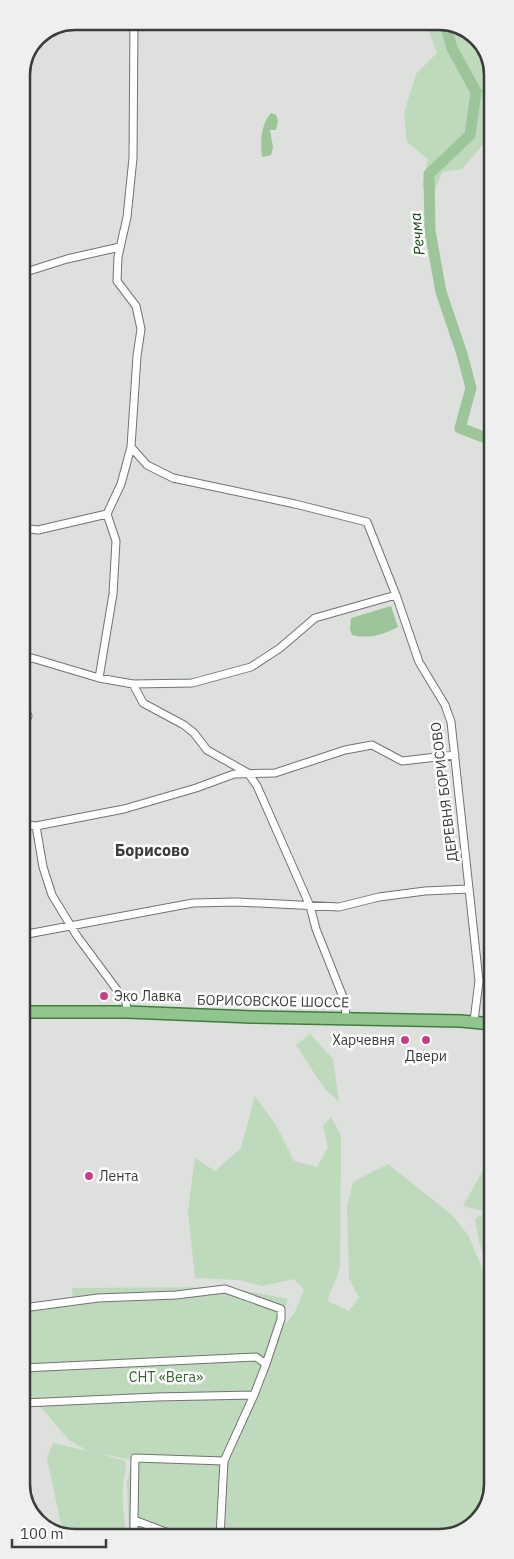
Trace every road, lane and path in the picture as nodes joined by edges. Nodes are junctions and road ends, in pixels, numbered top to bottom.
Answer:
1 (134, 30) edge
2 (120, 247) junction
3 (30, 270) edge
4 (131, 447) junction
5 (107, 514) junction
6 (30, 529) edge
7 (396, 595) junction
8 (30, 659) edge
9 (99, 678) junction
10 (133, 684) junction
11 (455, 755) junction
12 (248, 773) junction
13 (30, 825) edge
14 (36, 826) junction
15 (468, 889) junction
16 (310, 906) junction
17 (72, 926) junction
18 (30, 934) edge
19 (30, 1012) edge
20 (127, 1012) junction
21 (346, 1018) junction
22 (474, 1021) junction
23 (484, 1023) edge
24 (30, 1307) edge
25 (266, 1364) junction
26 (30, 1368) edge
27 (254, 1395) junction
28 (30, 1403) edge
29 (224, 1461) junction
30 (134, 1520) junction
31 (134, 1529) edge
32 (158, 1529) edge
33 (220, 1529) edge

1 - 2 street
2 - 3 street
2 - 4 street
4 - 5 street
4 - 7 street, ДЕРЕВНЯ БОРИСОВО
5 - 6 street
5 - 9 street
7 - 10 street
7 - 11 street, ДЕРЕВНЯ БОРИСОВО
8 - 9 street
9 - 10 street
10 - 12 street
11 - 12 street
11 - 15 street, ДЕРЕВНЯ БОРИСОВО
12 - 14 street
12 - 16 street
13 - 14 street
14 - 17 street
15 - 16 street
15 - 22 street, ДЕРЕВНЯ БОРИСОВО
16 - 17 street
16 - 21 street
17 - 18 street
17 - 20 street
19 - 20 main road, БОРИСОВСКОЕ ШОССЕ
20 - 21 main road, БОРИСОВСКОЕ ШОССЕ
21 - 22 main road, БОРИСОВСКОЕ ШОССЕ
22 - 23 main road, БОРИСОВСКОЕ ШОССЕ
24 - 25 street
25 - 26 street
25 - 27 street
27 - 28 street
27 - 29 street
29 - 30 street
29 - 33 street
30 - 31 street
30 - 32 street

